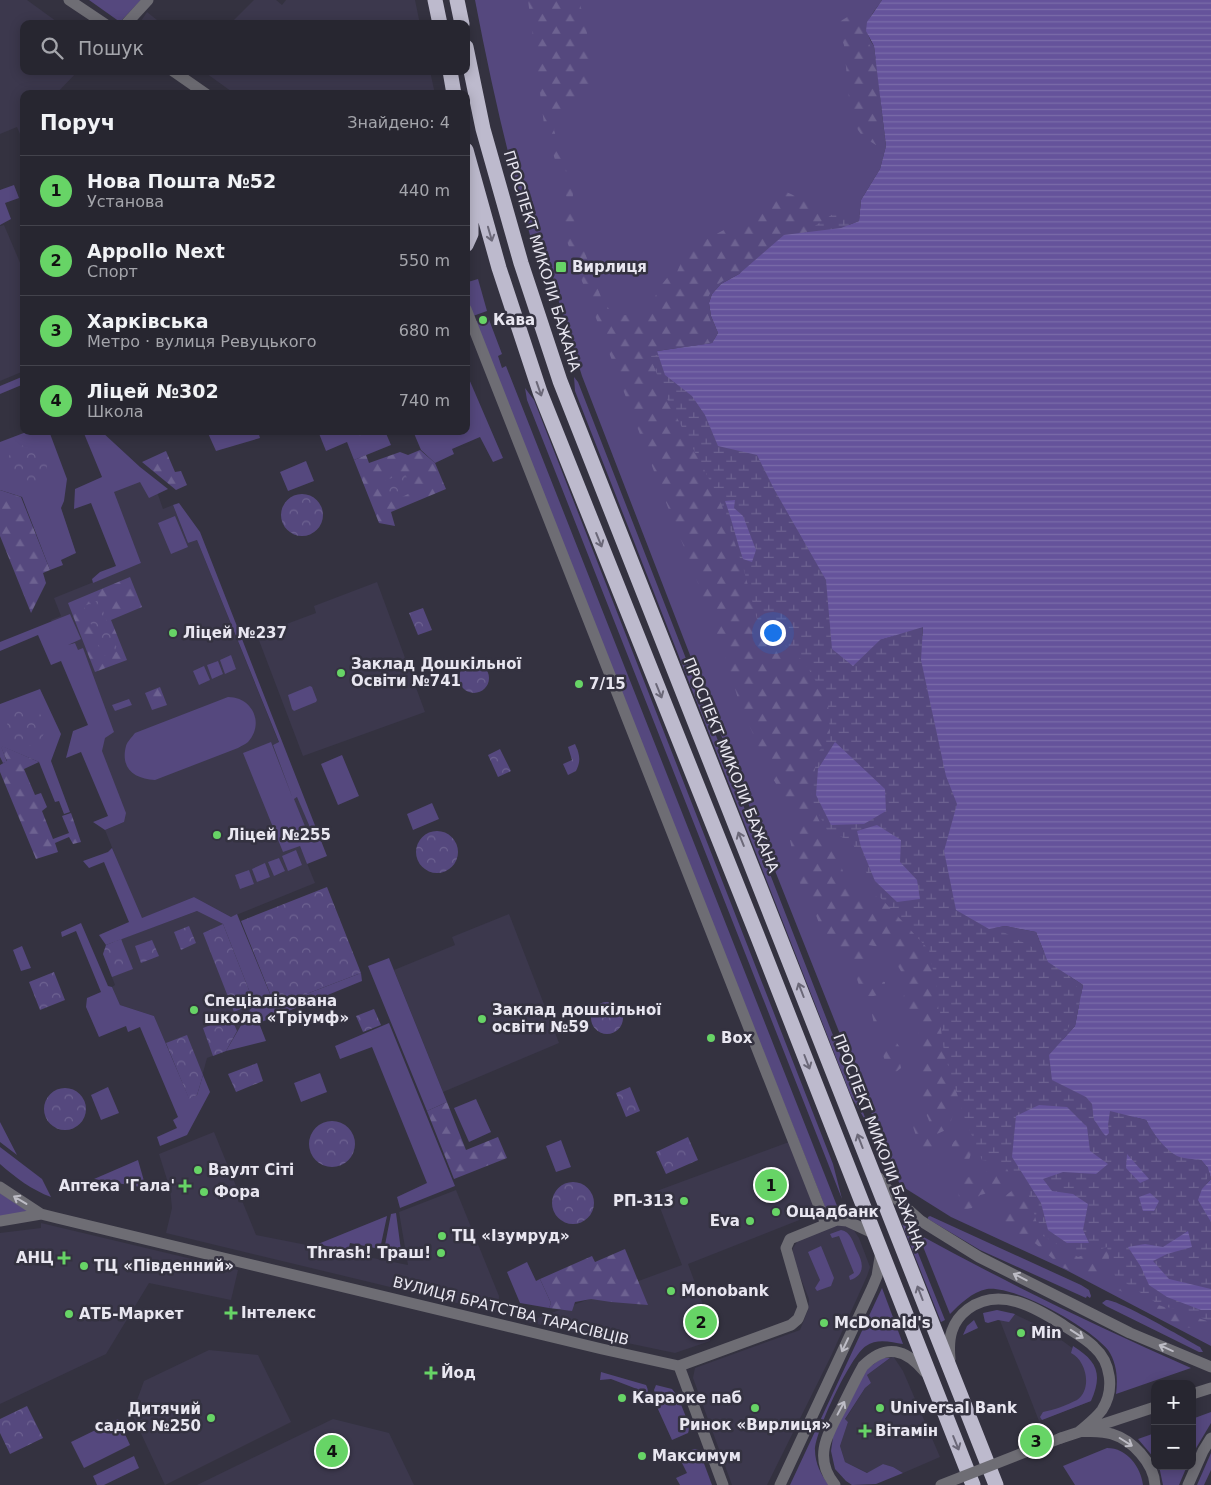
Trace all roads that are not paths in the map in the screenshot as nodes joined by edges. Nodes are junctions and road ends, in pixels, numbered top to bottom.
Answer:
1 (69, 0) edge
2 (148, 0) edge
3 (435, 0) edge
4 (457, 0) edge
5 (99, 20) edge
6 (130, 20) edge
7 (439, 20) edge
8 (461, 20) edge
9 (470, 65) edge
10 (179, 75) edge
11 (451, 75) edge
12 (200, 90) edge
13 (453, 90) edge
14 (470, 166) edge
15 (471, 170) junction
16 (470, 236) edge
17 (470, 319) edge
18 (870, 1167) junction
19 (0, 1187) edge
20 (40, 1214) junction
21 (0, 1222) edge
22 (826, 1224) junction
23 (875, 1234) junction
24 (881, 1251) junction
25 (679, 1366) junction
26 (1211, 1367) edge
27 (950, 1371) junction
28 (930, 1378) junction
29 (1211, 1388) edge
30 (1196, 1393) edge
31 (1151, 1408) edge
32 (1080, 1431) junction
33 (1211, 1438) edge
34 (723, 1485) edge
35 (780, 1485) edge
36 (835, 1485) edge
37 (941, 1485) edge
38 (973, 1485) edge
39 (996, 1485) edge
40 (1155, 1485) edge
41 (1188, 1485) edge

1 - 5 street
2 - 6 street
3 - 7 highway
4 - 8 highway
18 -> 9 highway, ПРОСПЕКТ МИКОЛИ БАЖАНА
10 - 12 street
11 - 13 highway
14 - 15 highway
15 - 16 highway
15 -> 23 highway
17 - 22 street
26 -> 18 street
27 -> 18 highway, ПРОСПЕКТ МИКОЛИ БАЖАНА
20 -> 19 street, ВУЛИЦЯ БРАТСТВА ТАРАСІВЦІВ
20 - 21 street, ВУЛИЦЯ БРАТСТВА ТАРАСІВЦІВ
20 - 25 street, ВУЛИЦЯ БРАТСТВА ТАРАСІВЦІВ
22 - 23 street
22 - 25 street
23 - 24 highway
24 - 28 highway
24 -> 35 street
25 - 34 street
27 -> 32 street
27 - 39 highway, ПРОСПЕКТ МИКОЛИ БАЖАНА
36 -> 28 street
28 -> 38 highway
29 - 30 street
31 - 32 street
32 - 37 street, bridge
32 -> 40 street
33 - 41 street

